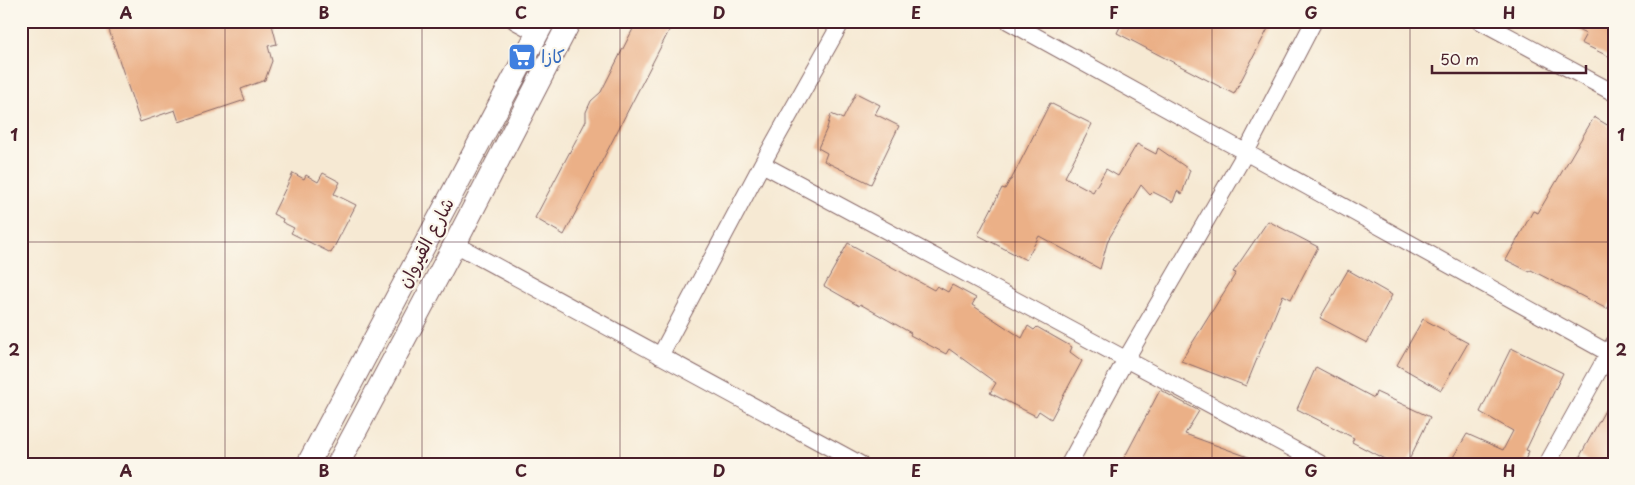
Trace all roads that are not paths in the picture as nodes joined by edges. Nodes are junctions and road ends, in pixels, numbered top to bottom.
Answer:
1 (515, 21) edge
2 (570, 21) edge
3 (842, 21) edge
4 (1008, 21) edge
5 (1314, 21) edge
6 (1480, 21) edge
7 (541, 27) edge
8 (1614, 94) edge
9 (1246, 152) junction
10 (762, 164) junction
11 (455, 244) junction
12 (1612, 351) edge
13 (660, 356) junction
14 (1126, 359) junction
15 (308, 464) edge
16 (338, 464) edge
17 (860, 464) edge
18 (1069, 464) edge
19 (1321, 464) edge
20 (1547, 464) edge

1 - 7 street
2 - 11 main road, شارع القيروان
3 - 10 street
4 - 9 street
5 - 9 street
6 - 8 street
7 - 15 main road, شارع القيروان
9 - 12 street
9 - 14 street
10 - 13 street
10 - 14 street
11 - 13 street
11 - 16 main road, شارع القيروان
12 - 20 street
13 - 17 street
14 - 18 street
14 - 19 street

